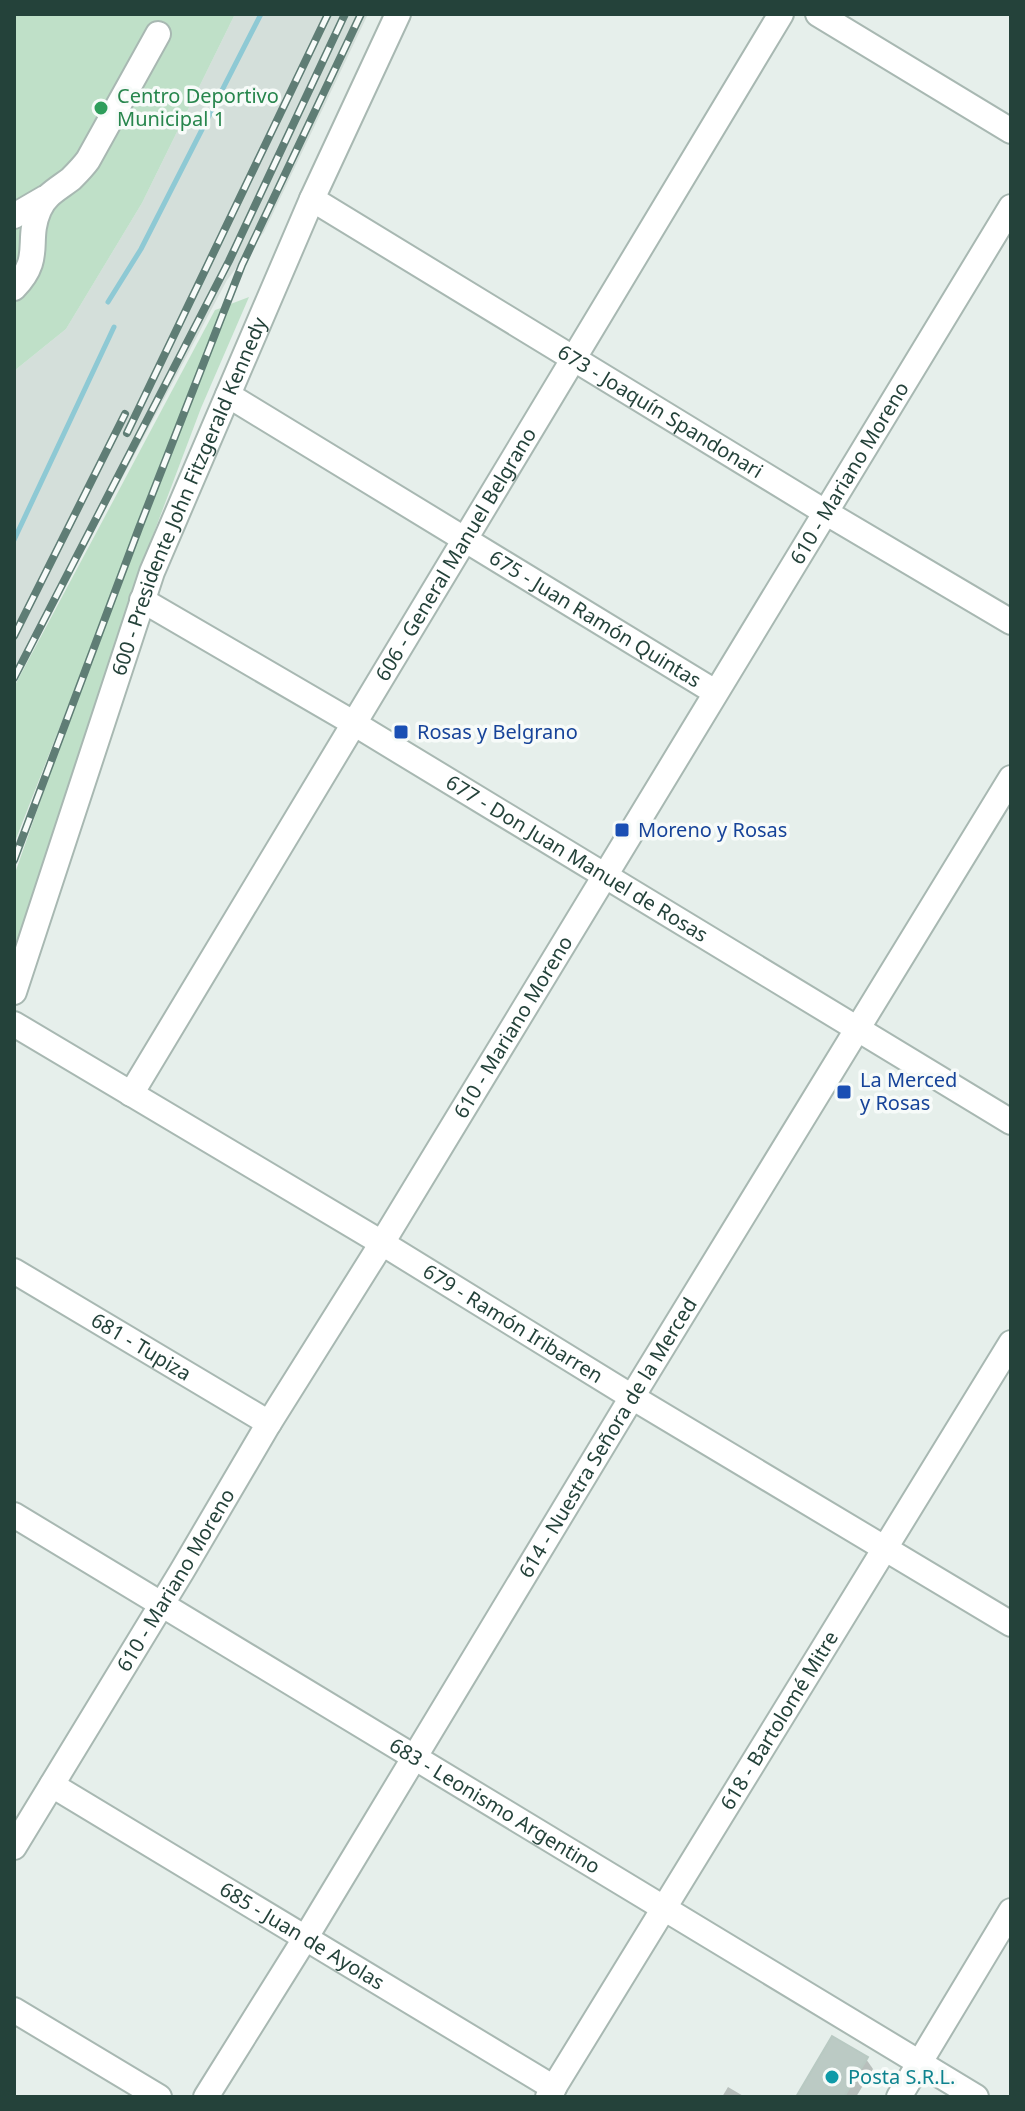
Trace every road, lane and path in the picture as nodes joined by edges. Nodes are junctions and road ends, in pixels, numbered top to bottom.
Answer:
1 (398, 14) edge
2 (781, 14) edge
3 (818, 14) edge
4 (158, 34) dead end
5 (1011, 131) edge
6 (45, 198) junction
7 (312, 199) junction
8 (1011, 207) edge
9 (14, 216) edge
10 (14, 288) edge
11 (573, 358) junction
12 (228, 395) junction
13 (825, 512) junction
14 (463, 540) junction
15 (142, 600) junction
16 (1011, 622) edge
17 (715, 692) junction
18 (355, 724) junction
19 (1011, 778) edge
20 (604, 875) junction
21 (14, 992) edge
22 (14, 1024) edge
23 (856, 1029) junction
24 (131, 1094) junction
25 (1011, 1122) edge
26 (382, 1243) junction
27 (14, 1271) edge
28 (1011, 1343) edge
29 (632, 1397) junction
30 (269, 1423) junction
31 (14, 1515) edge
32 (886, 1548) junction
33 (161, 1603) junction
34 (1011, 1624) edge
35 (414, 1755) junction
36 (52, 1785) junction
37 (14, 1847) edge
38 (666, 1908) junction
39 (1011, 1911) edge
40 (306, 1937) junction
41 (14, 2010) edge
42 (919, 2063) junction
43 (551, 2092) edge
44 (159, 2097) edge
45 (206, 2097) edge
46 (899, 2097) edge
47 (976, 2097) edge

1 - 7 street, 600 - Presidente John Fitzgerald Kennedy
2 - 11 street, 606 - General Manuel Belgrano
3 - 5 street
4 - 6 street
6 - 9 street
6 - 10 street
7 - 11 street, 673 - Joaquín Spandonari
7 - 12 street, 600 - Presidente John Fitzgerald Kennedy
8 - 13 street, 610 - Mariano Moreno
11 - 13 street, 673 - Joaquín Spandonari
11 - 14 street, 606 - General Manuel Belgrano
12 - 14 street, 675 - Juan Ramón Quintas
12 - 15 street, 600 - Presidente John Fitzgerald Kennedy
13 - 16 street, 673 - Joaquín Spandonari
13 - 17 street, 610 - Mariano Moreno
14 - 17 street, 675 - Juan Ramón Quintas
14 - 18 street, 606 - General Manuel Belgrano
15 - 18 street, 677 - Don Juan Manuel de Rosas
15 - 21 street, 600 - Presidente John Fitzgerald Kennedy
17 - 20 street, 610 - Mariano Moreno
18 - 20 street, 677 - Don Juan Manuel de Rosas
18 - 24 street, 606 - General Manuel Belgrano
19 - 23 street, 614 - Nuestra Señora de la Merced
20 - 23 street, 677 - Don Juan Manuel de Rosas
20 - 26 street, 610 - Mariano Moreno
22 - 24 street, 679 - Ramón Iribarren
23 - 25 street, 677 - Don Juan Manuel de Rosas
23 - 29 street, 614 - Nuestra Señora de la Merced
24 - 26 street, 679 - Ramón Iribarren
26 - 29 street, 679 - Ramón Iribarren
26 - 30 street, 610 - Mariano Moreno
27 - 30 street, 681 - Tupiza
28 - 32 street, 618 - Bartolomé Mitre
29 - 32 street, 679 - Ramón Iribarren
29 - 35 street, 614 - Nuestra Señora de la Merced
30 - 33 street, 610 - Mariano Moreno
31 - 33 street, 683 - Leonismo Argentino
32 - 34 street, 679 - Ramón Iribarren
32 - 38 street, 618 - Bartolomé Mitre
33 - 35 street, 683 - Leonismo Argentino
33 - 36 street, 610 - Mariano Moreno
35 - 38 street, 683 - Leonismo Argentino
35 - 40 street, 614 - Nuestra Señora de la Merced
36 - 37 street, 610 - Mariano Moreno
36 - 40 street, 685 - Juan de Ayolas
38 - 42 street, 683 - Leonismo Argentino
38 - 43 street, 618 - Bartolomé Mitre
39 - 42 street
40 - 43 street, 685 - Juan de Ayolas
40 - 45 street, 614 - Nuestra Señora de la Merced
41 - 44 street
42 - 46 street
42 - 47 street, 683 - Leonismo Argentino

